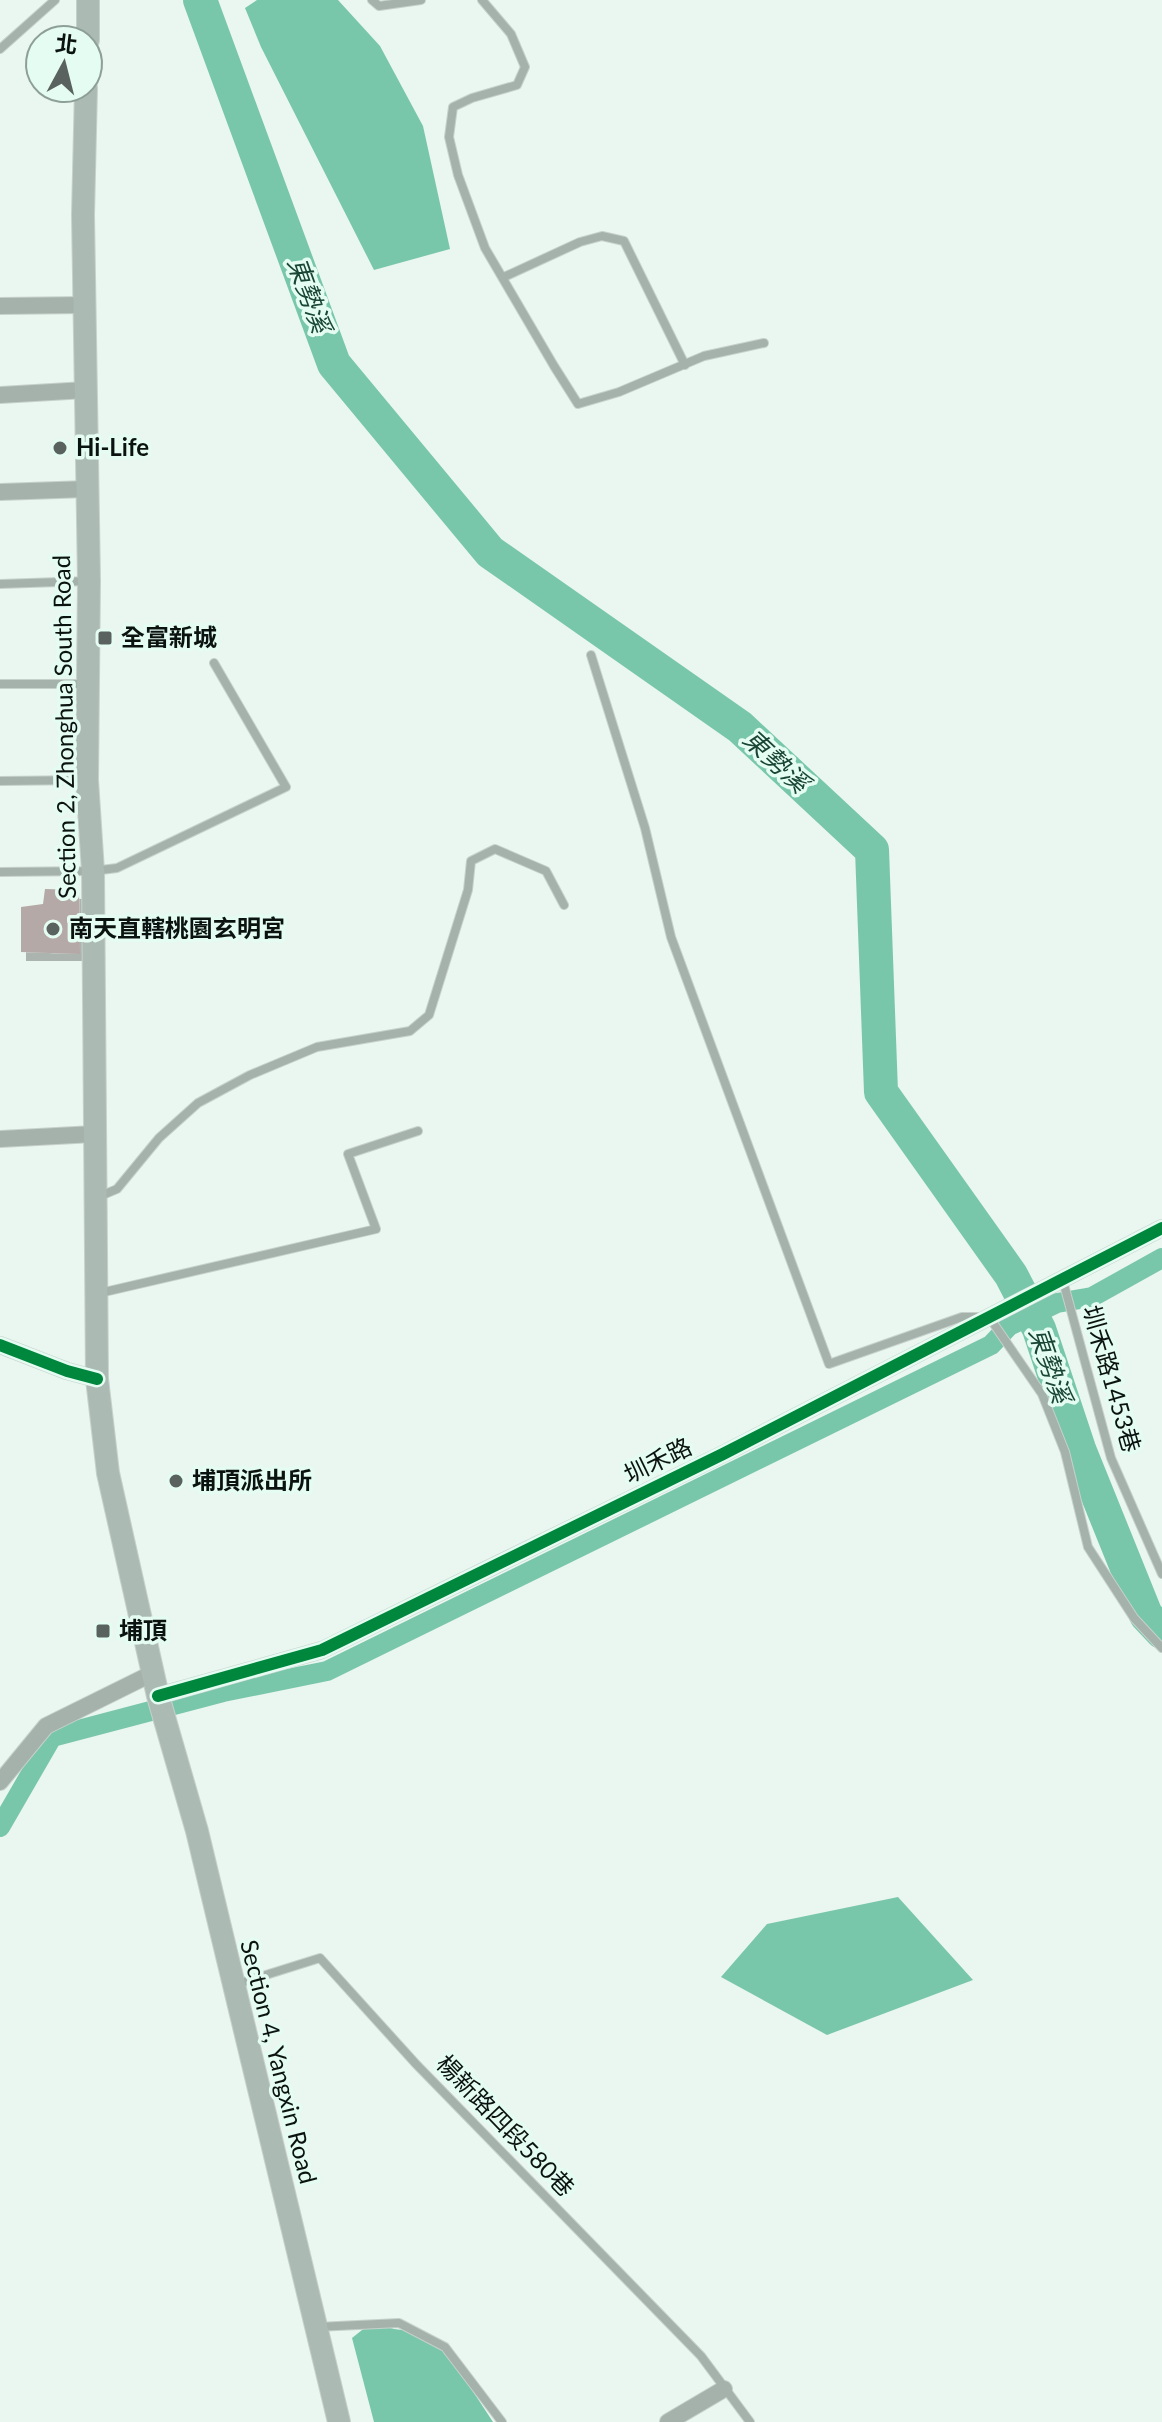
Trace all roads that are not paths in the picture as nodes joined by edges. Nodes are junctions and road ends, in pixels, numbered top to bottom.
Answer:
1 (55, 0) edge
2 (88, 0) edge
3 (372, 0) edge
4 (421, 0) edge
5 (482, 0) edge
6 (88, 24) edge
7 (0, 49) edge
8 (86, 104) edge
9 (504, 277) junction
10 (85, 305) junction
11 (0, 306) edge
12 (764, 343) dead end
13 (685, 365) junction
14 (86, 390) junction
15 (0, 395) edge
16 (87, 489) junction
17 (0, 492) edge
18 (89, 581) junction
19 (0, 584) edge
20 (591, 655) dead end
21 (214, 663) dead end
22 (0, 684) edge
23 (89, 684) junction
24 (87, 780) junction
25 (0, 781) edge
26 (93, 871) junction
27 (0, 872) edge
28 (564, 905) dead end
29 (418, 1131) dead end
30 (94, 1134) junction
31 (0, 1139) edge
32 (94, 1199) junction
33 (1162, 1228) edge
34 (1060, 1286) junction
35 (95, 1294) junction
36 (994, 1320) junction
37 (0, 1345) edge
38 (97, 1379) junction
39 (1162, 1574) edge
40 (1162, 1648) edge
41 (153, 1673) junction
42 (160, 1706) junction
43 (0, 1782) edge
44 (232, 1986) junction
45 (316, 2327) junction
46 (724, 2389) junction
47 (339, 2422) edge
48 (502, 2422) edge
49 (668, 2422) edge
50 (750, 2422) edge

1 - 7 lane
2 - 6 main road
3 - 4 lane
5 - 9 lane
8 - 10 main road, Section 2, Zhonghua South Road
9 - 13 lane
9 - 13 lane
10 - 11 street
10 - 14 main road, Section 2, Zhonghua South Road
12 - 13 lane
14 - 15 street
14 - 16 main road, Section 2, Zhonghua South Road
16 - 17 street
16 - 18 main road, Section 2, Zhonghua South Road
18 - 19 lane
18 - 23 main road, Section 2, Zhonghua South Road
20 - 36 lane
21 - 26 lane
22 - 23 lane
23 - 24 main road, Section 2, Zhonghua South Road
24 - 25 lane
24 - 26 main road, Section 2, Zhonghua South Road
26 - 27 lane
26 - 30 main road, Section 2, Zhonghua South Road
28 - 32 lane
29 - 35 lane
30 - 31 street
30 - 32 main road, Section 2, Zhonghua South Road
32 - 35 main road, Section 2, Zhonghua South Road
33 - 34 street, 圳禾路
34 - 36 street, 圳禾路
34 - 39 lane, 圳禾路1453巷
35 - 38 main road, Section 2, Zhonghua South Road
36 - 40 lane
36 - 42 street, 圳禾路
37 - 38 street
38 - 41 main road, Section 2, Zhonghua South Road
41 - 42 main road, Section 2, Zhonghua South Road
41 - 43 street
42 - 44 main road, Section 4, Yangxin Road
44 - 45 main road, Section 4, Yangxin Road
44 - 46 lane, 楊新路四段580巷
45 - 47 main road, Section 4, Yangxin Road
45 - 48 lane
46 - 49 street
46 - 50 lane

